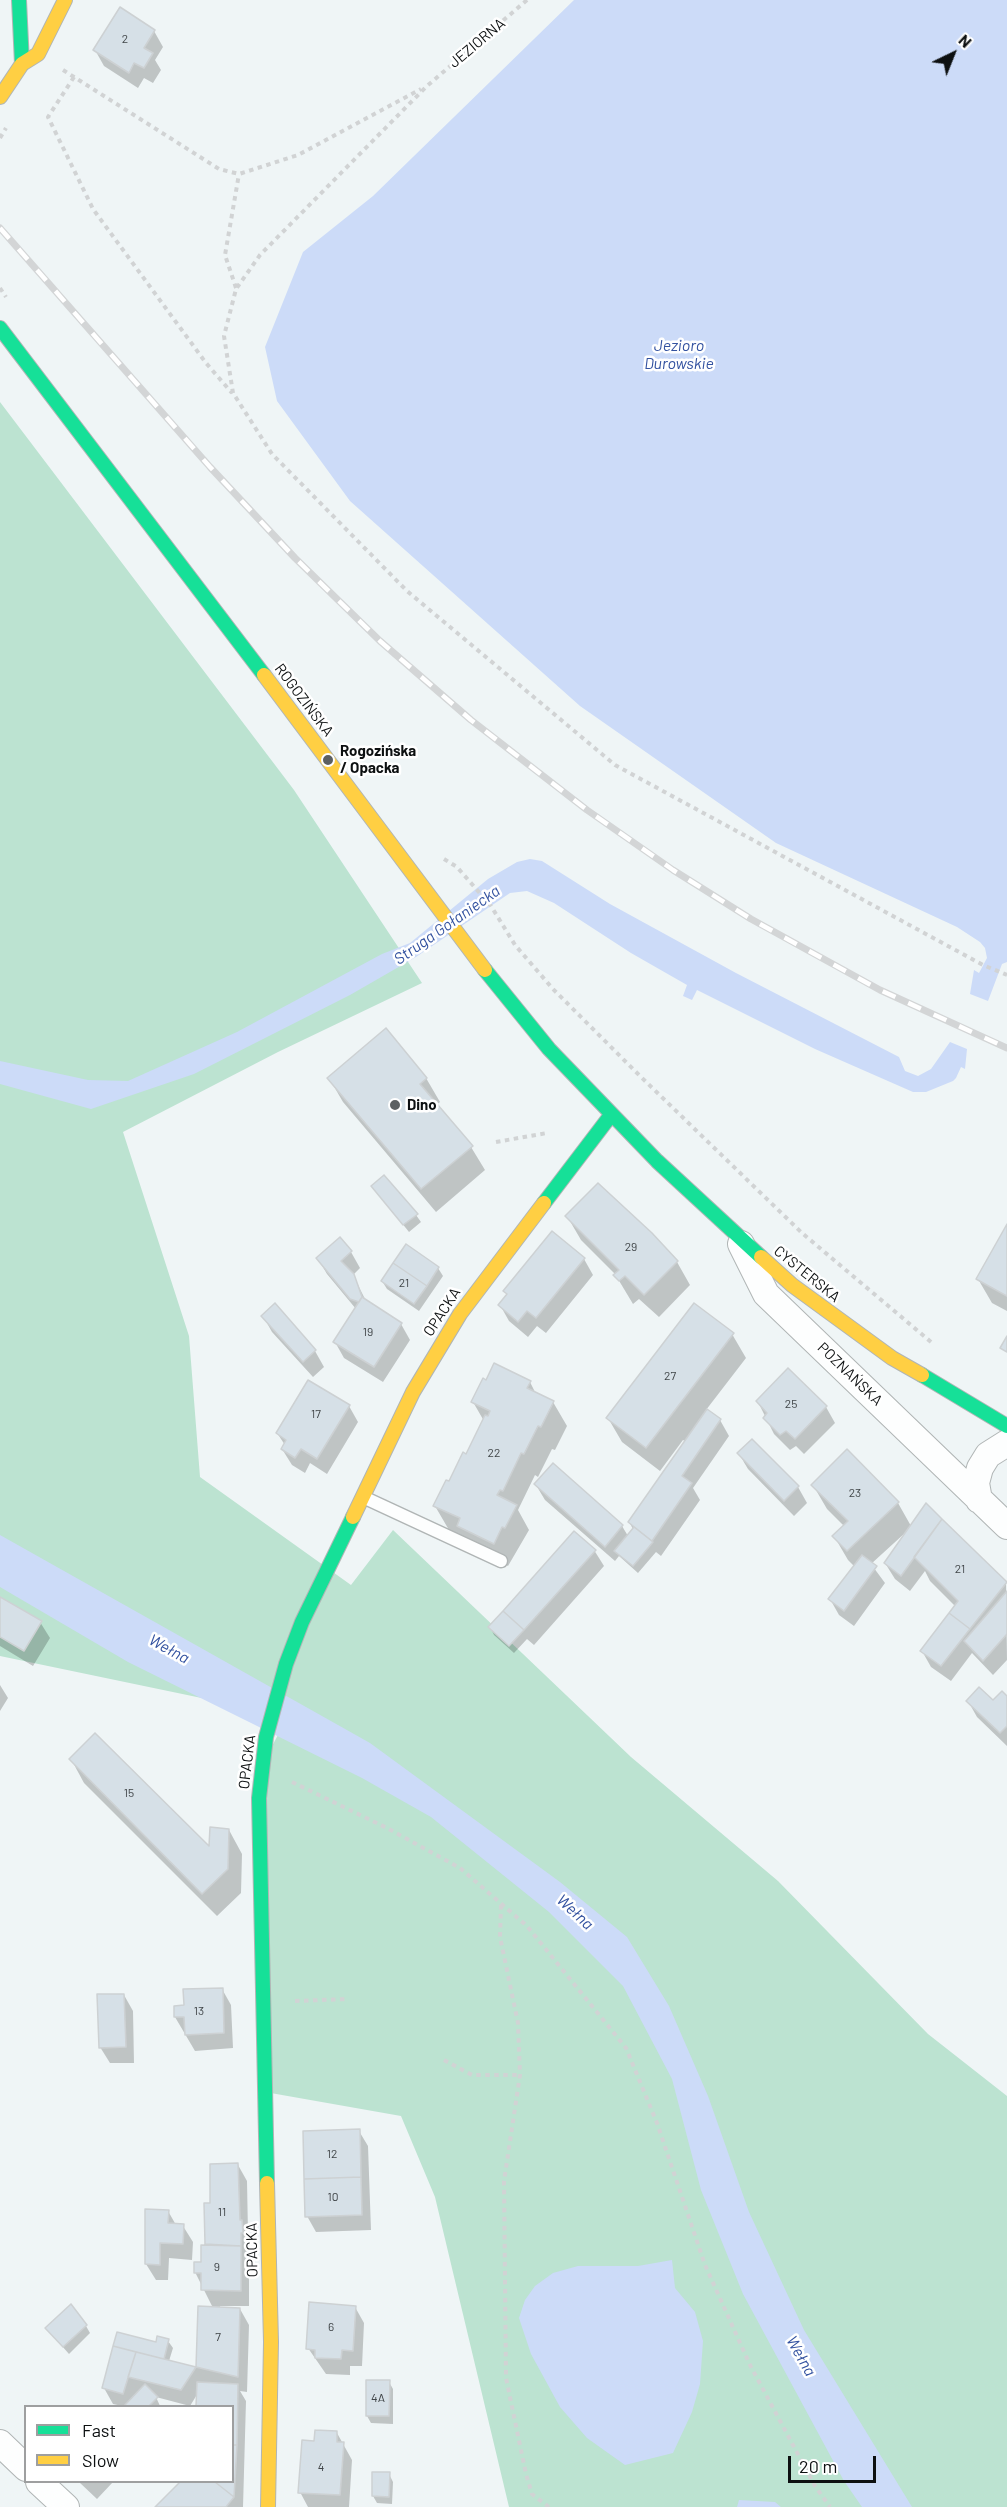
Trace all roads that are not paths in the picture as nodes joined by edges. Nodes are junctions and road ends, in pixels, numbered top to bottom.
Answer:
1 (19, 0) edge
2 (65, 0) edge
3 (22, 64) junction
4 (0, 97) edge
5 (0, 328) edge
6 (611, 1115) junction
7 (737, 1237) junction
8 (1007, 1426) edge
9 (1007, 1443) edge
10 (362, 1496) junction
11 (979, 1500) junction
12 (1007, 1526) edge
13 (501, 1560) dead end
14 (0, 2443) edge
15 (24, 2466) edge
16 (41, 2483) edge
17 (66, 2507) edge
18 (268, 2507) edge

1 - 3 main road
2 - 3 main road
3 - 4 main road
5 - 6 main road, ROGOZIŃSKA
6 - 7 main road, CYSTERSKA
6 - 10 main road, OPACKA
7 - 8 main road, CYSTERSKA
7 - 11 street, POZNAŃSKA
9 - 11 street
10 - 13 lane
10 - 18 main road, OPACKA
11 - 12 street, POZNAŃSKA
14 - 15 street
16 - 17 street

